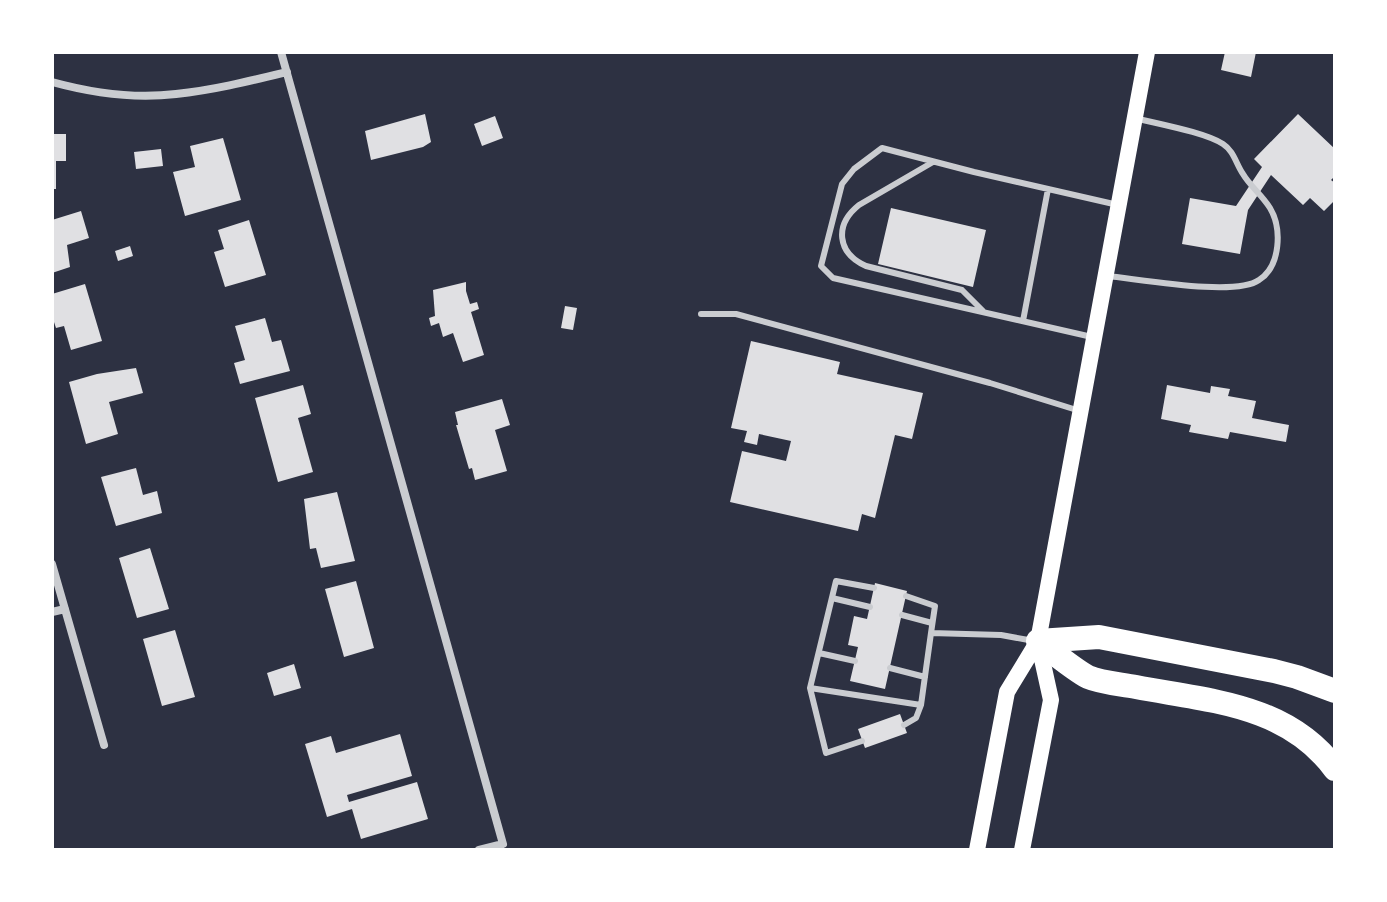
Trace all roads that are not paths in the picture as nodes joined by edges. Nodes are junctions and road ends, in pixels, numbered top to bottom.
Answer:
1 (281, 52) edge
2 (1147, 52) edge
3 (287, 72) junction
4 (52, 82) edge
5 (1135, 118) junction
6 (933, 162) junction
7 (1048, 189) junction
8 (1118, 205) junction
9 (1105, 276) junction
10 (984, 312) junction
11 (701, 314) dead end
12 (1023, 321) junction
13 (1094, 338) junction
14 (1080, 411) junction
15 (52, 564) edge
16 (874, 588) dead end
17 (906, 596) dead end
18 (832, 598) junction
19 (870, 607) dead end
20 (65, 609) junction
21 (52, 612) edge
22 (902, 615) dead end
23 (932, 623) junction
24 (931, 633) junction
25 (1038, 641) junction
26 (819, 653) junction
27 (855, 661) dead end
28 (890, 668) dead end
29 (925, 677) junction
30 (810, 688) junction
31 (1335, 691) edge
32 (921, 705) junction
33 (904, 725) dead end
34 (862, 741) dead end
35 (104, 745) dead end
36 (1335, 769) edge
37 (479, 850) edge
38 (977, 850) edge
39 (1022, 850) edge

1 - 3 street
2 - 5 main road
3 - 4 street
3 - 37 street
5 - 8 main road
5 - 9 lane
6 - 7 lane
6 - 10 lane
6 - 10 lane
7 - 8 lane
7 - 12 lane
8 - 9 main road
9 - 13 main road
10 - 12 lane
11 - 14 lane
12 - 13 lane
13 - 14 main road
14 - 25 main road
15 - 20 street
16 - 18 lane
17 - 23 lane
18 - 19 lane
18 - 26 lane
20 - 21 street
20 - 35 street
22 - 23 lane
23 - 24 lane
24 - 25 lane
24 - 29 lane
25 - 31 highway
25 - 36 highway
25 - 38 main road
25 - 39 main road
26 - 27 lane
26 - 30 lane
28 - 29 lane
29 - 32 lane
30 - 32 lane
30 - 34 lane
32 - 33 lane

